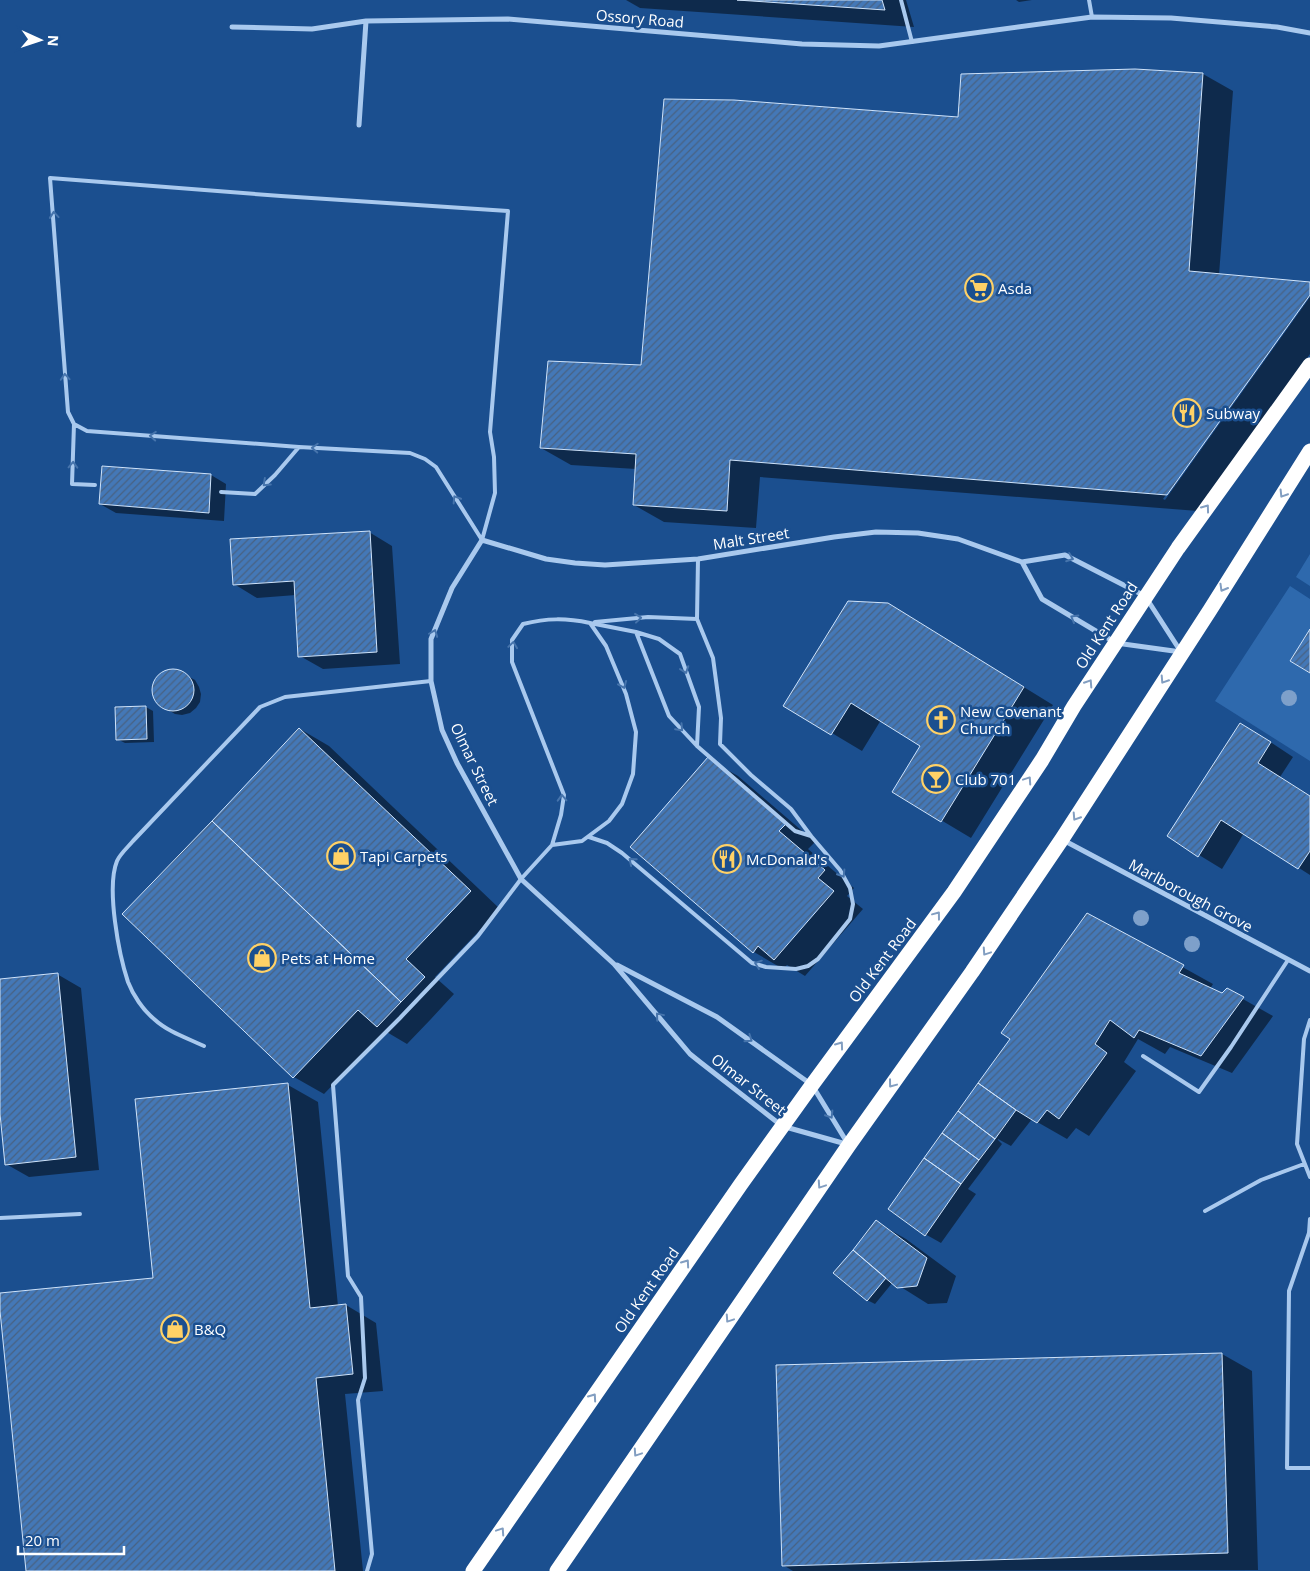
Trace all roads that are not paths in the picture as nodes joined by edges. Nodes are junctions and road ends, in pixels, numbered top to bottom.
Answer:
1 (901, 0) edge
2 (1089, 0) edge
3 (1092, 17) junction
4 (366, 21) junction
5 (232, 27) dead end
6 (1310, 33) edge
7 (912, 42) junction
8 (359, 125) dead end
9 (1310, 365) edge
10 (74, 424) junction
11 (299, 447) junction
12 (1310, 452) edge
13 (95, 485) dead end
14 (221, 492) dead end
15 (482, 540) junction
16 (698, 560) junction
17 (1022, 562) junction
18 (1145, 596) junction
19 (697, 619) junction
20 (590, 623) junction
21 (636, 632) junction
22 (1116, 643) junction
23 (1182, 652) junction
24 (431, 681) junction
25 (697, 746) junction
26 (811, 836) junction
27 (589, 837) junction
28 (1062, 839) junction
29 (552, 845) junction
30 (521, 879) junction
31 (1288, 960) junction
32 (614, 964) junction
33 (1310, 971) edge
34 (1310, 1020) edge
35 (204, 1046) dead end
36 (1143, 1056) dead end
37 (812, 1084) junction
38 (782, 1126) junction
39 (849, 1145) junction
40 (1304, 1164) junction
41 (1310, 1177) edge
42 (1205, 1211) dead end
43 (80, 1214) dead end
44 (0, 1218) edge
45 (1310, 1220) edge
46 (1310, 1468) edge
47 (367, 1571) edge
48 (473, 1571) edge
49 (557, 1571) edge

1 - 7 lane
2 - 3 lane
3 - 6 street, Ossory Road
3 - 7 street, Ossory Road
4 - 5 street, Ossory Road
4 - 7 street, Ossory Road
4 - 8 street
18 -> 9 highway, Old Kent Road
11 -> 10 lane
13 -> 10 lane
10 -> 15 lane
11 -> 14 lane
15 -> 11 lane
12 -> 23 highway
15 - 16 street, Malt Street
24 -> 15 street, Olmar Street
16 - 17 street, Malt Street
16 - 19 lane
17 -> 18 street, Malt Street
22 -> 17 street
18 - 22 highway, Old Kent Road
18 - 23 street, Malt Street
20 -> 19 lane
19 - 26 lane
20 - 21 lane
20 -> 27 lane
29 -> 20 lane
21 -> 25 lane
21 -> 25 lane
22 - 23 street
37 -> 22 highway, Old Kent Road
23 -> 28 highway
24 - 30 street, Olmar Street
24 - 35 lane
25 - 26 lane
26 -> 27 lane
27 - 29 lane
28 - 31 street, Marlborough Grove
28 -> 39 highway
29 - 30 lane
30 - 32 street, Olmar Street
30 - 47 lane
31 - 33 street, Marlborough Grove
31 - 36 lane
32 -> 37 street, Olmar Street
38 -> 32 street, Olmar Street
34 - 40 lane
37 - 38 highway, Old Kent Road
37 -> 39 street, Olmar Street
38 - 39 street, Olmar Street
48 -> 38 highway, Old Kent Road
39 -> 49 highway
40 - 41 lane
40 - 42 lane
43 - 44 lane
45 - 46 lane

